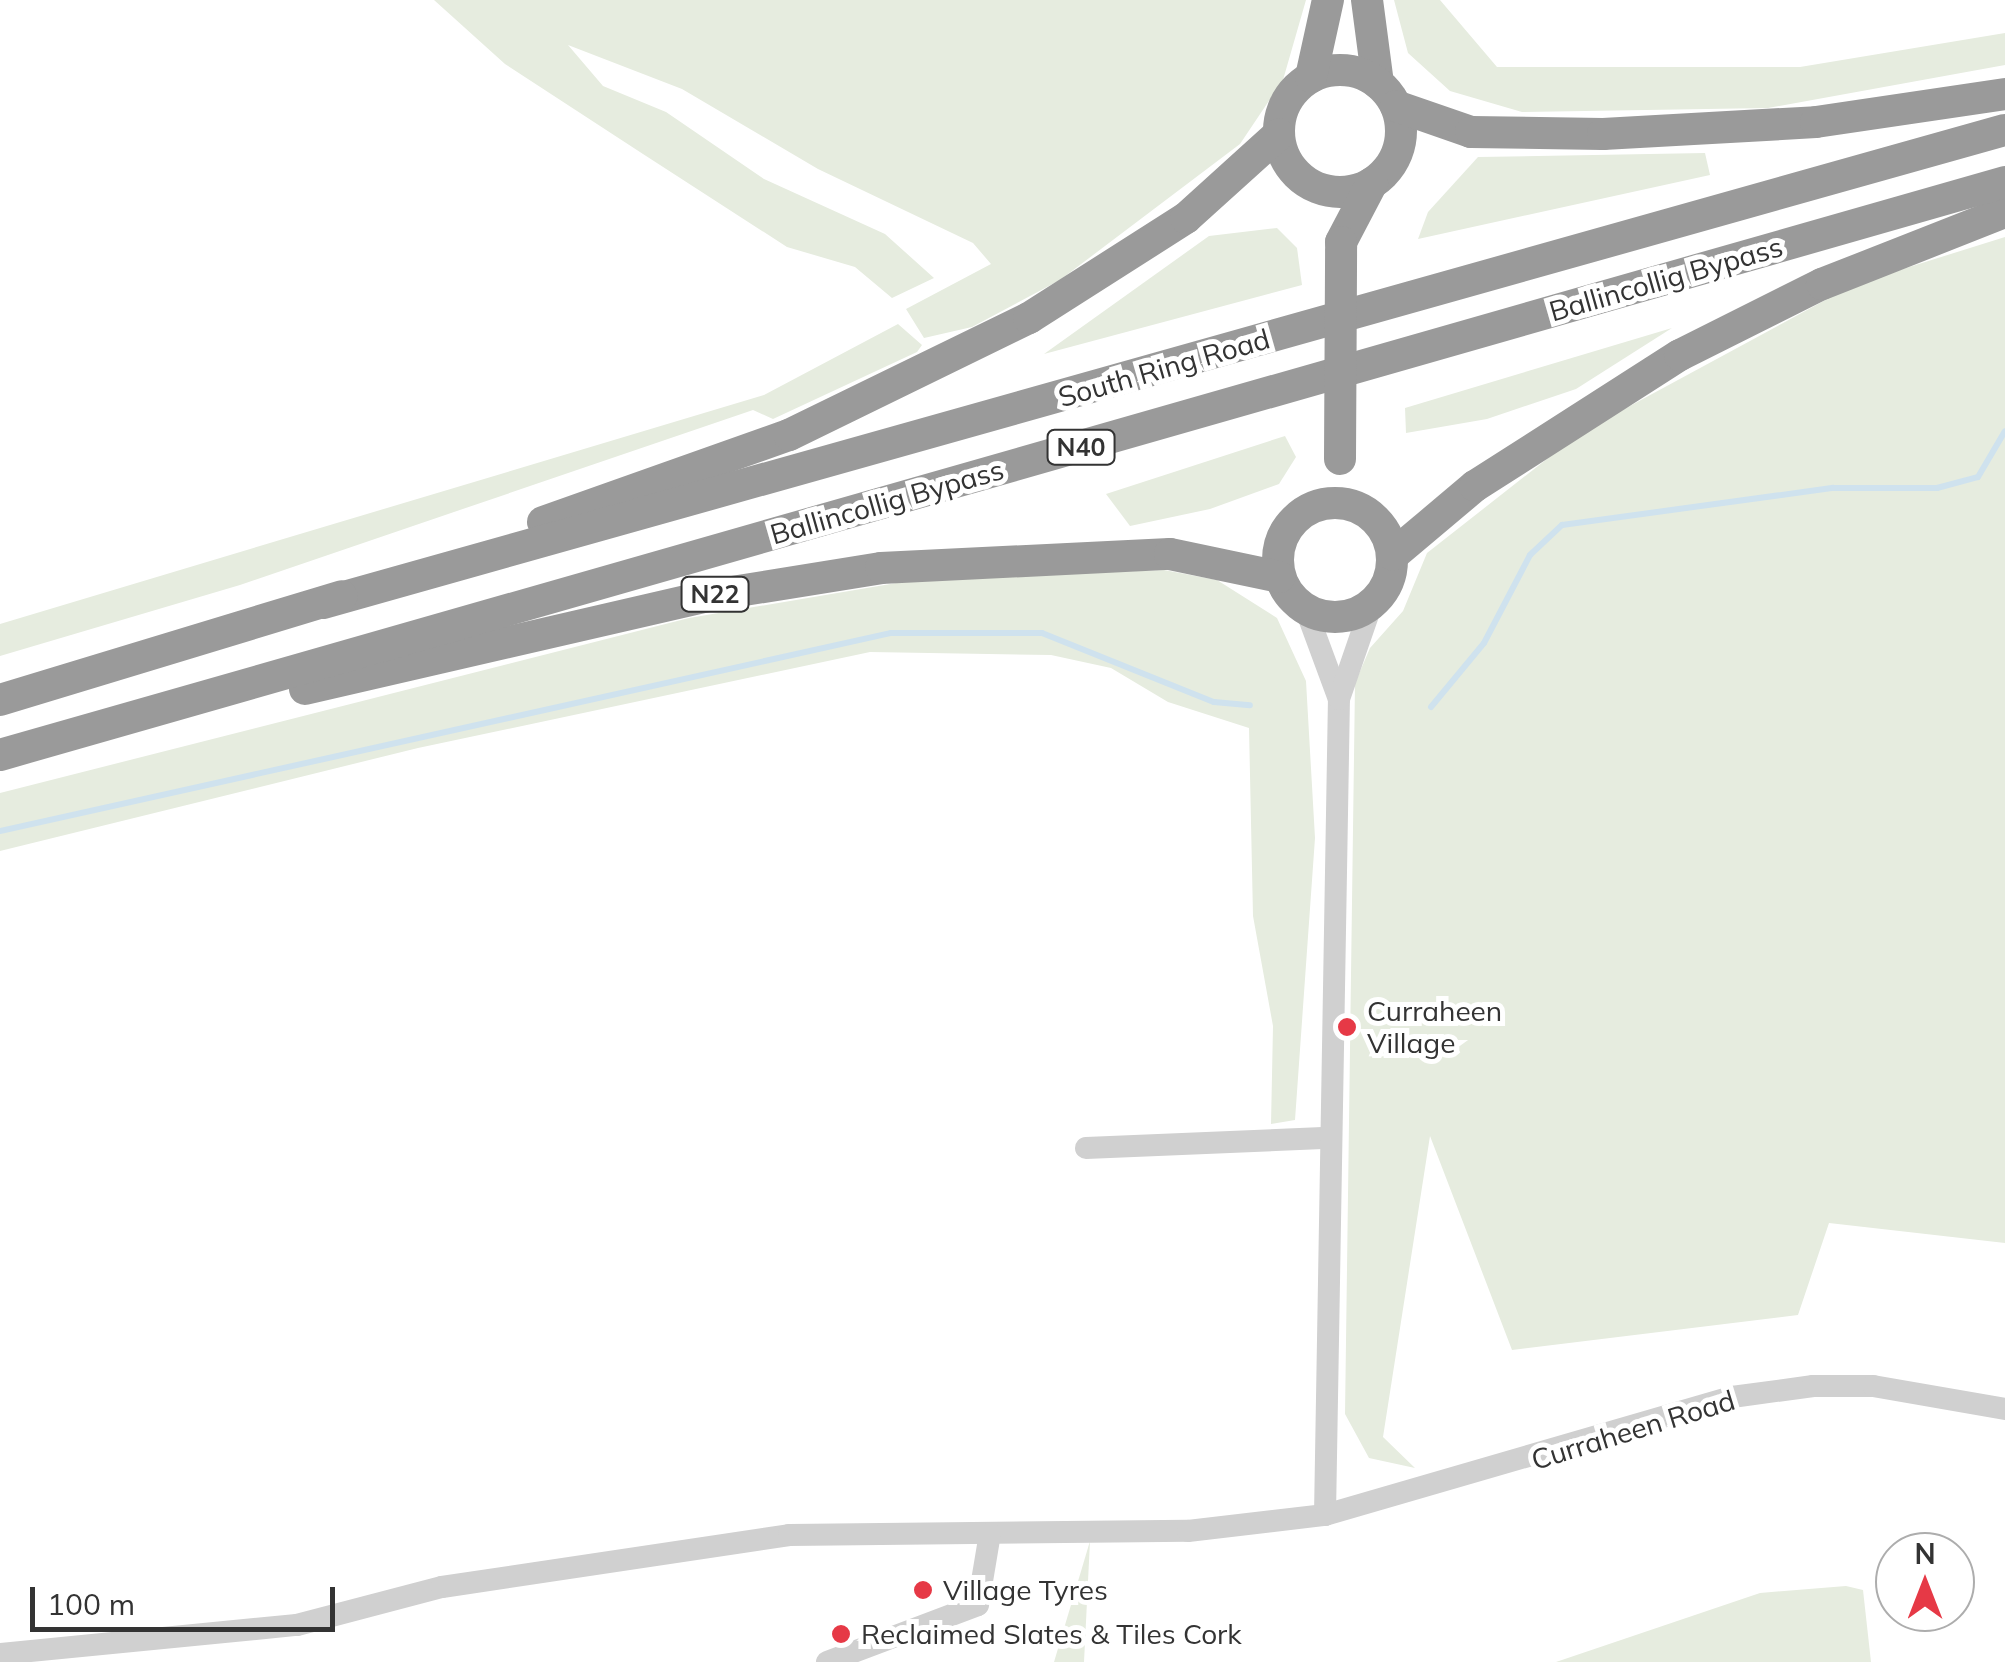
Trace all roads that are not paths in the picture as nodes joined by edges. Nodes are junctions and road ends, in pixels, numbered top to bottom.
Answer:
1 (1328, 0) edge
2 (1367, 0) edge
3 (1311, 77) junction
4 (2005, 94) edge
5 (1387, 95) junction
6 (2005, 130) edge
7 (1279, 134) junction
8 (2005, 182) edge
9 (1372, 184) junction
10 (1322, 190) junction
11 (2005, 212) edge
12 (1341, 242) junction
13 (1340, 459) junction
14 (1315, 506) junction
15 (1370, 515) junction
16 (1393, 555) junction
17 (1280, 577) junction
18 (322, 603) junction
19 (1371, 606) junction
20 (1306, 610) junction
21 (1338, 699) junction
22 (0, 700) edge
23 (157, 712) junction
24 (0, 756) edge
25 (1329, 1138) junction
26 (1086, 1148) dead end
27 (2005, 1409) edge
28 (1325, 1515) junction
29 (990, 1533) junction
30 (0, 1654) edge
31 (827, 1662) edge

1 - 3 highway
2 - 5 highway
3 - 5 highway
3 - 7 highway
4 - 5 highway
5 - 9 highway
6 - 18 highway, South Ring Road / N40
7 - 10 highway
7 - 18 highway
8 - 23 highway, Ballincollig Bypass / N40
9 - 10 highway
9 - 12 highway
10 - 12 highway
11 - 16 highway
12 - 13 highway, bridge
13 - 14 highway
13 - 15 highway
14 - 15 highway
14 - 17 highway
15 - 16 highway
16 - 19 highway
17 - 20 highway
17 - 23 highway, N22
18 - 22 highway
19 - 20 highway
19 - 21 street
20 - 21 street
21 - 25 street
23 - 24 highway, Ballincollig Bypass / N22
25 - 26 street
25 - 28 street
27 - 28 street, Curraheen Road
28 - 29 street, Curraheen Road
29 - 30 street, Curraheen Road
29 - 31 street

